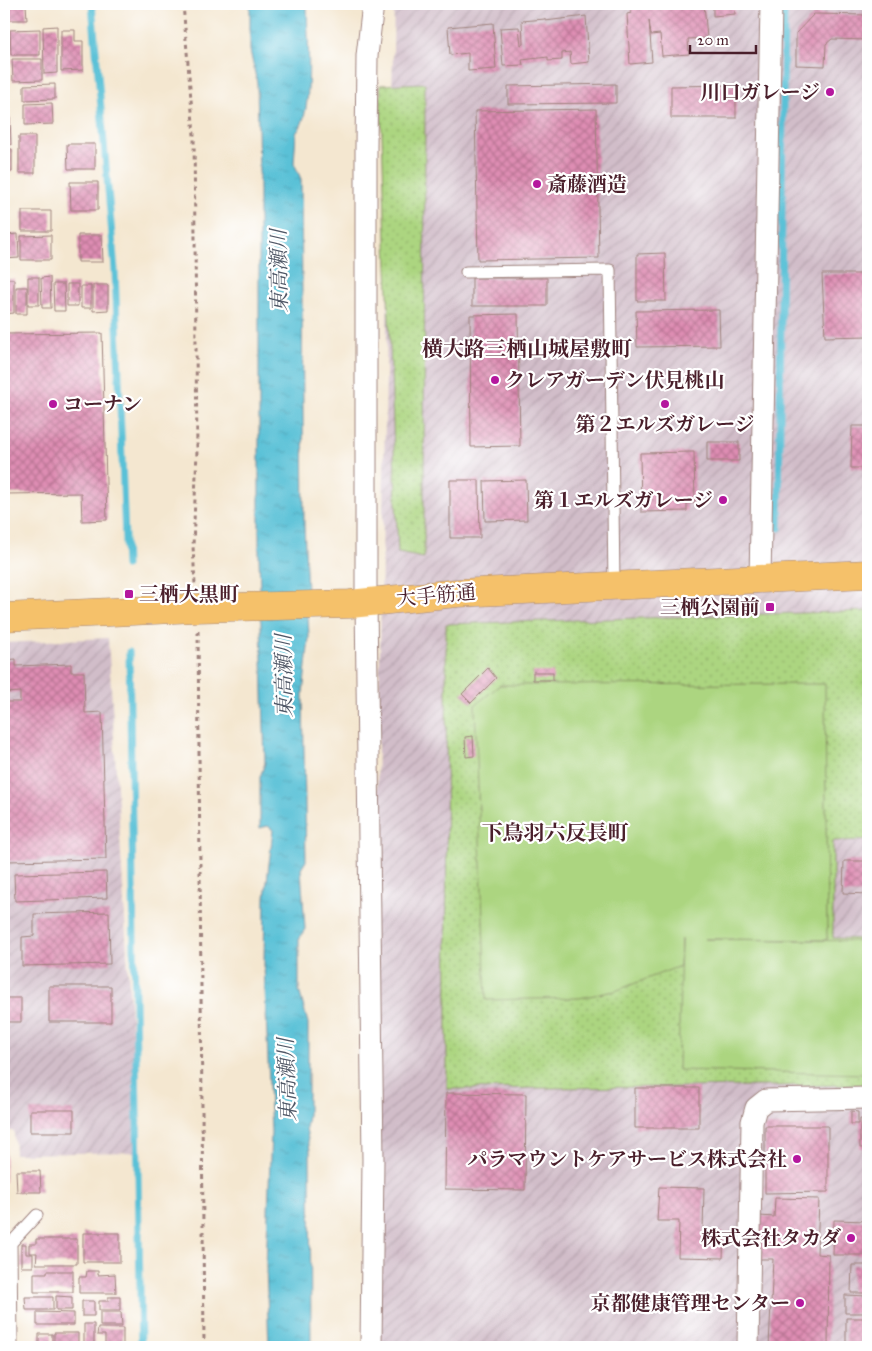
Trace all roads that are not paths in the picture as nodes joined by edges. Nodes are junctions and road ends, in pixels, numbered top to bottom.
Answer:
1 (373, 4) edge
2 (771, 4) edge
3 (466, 272) dead end
4 (868, 574) edge
5 (760, 579) junction
6 (614, 584) junction
7 (358, 603) junction
8 (4, 617) edge
9 (868, 1098) edge
10 (37, 1215) dead end
11 (12, 1347) edge
12 (372, 1347) edge
13 (748, 1347) edge

1 - 7 street
2 - 5 street
3 - 6 lane
4 - 5 main road, 大手筋通
5 - 6 main road, 大手筋通
6 - 7 main road, 大手筋通
7 - 8 main road, 大手筋通
7 - 12 street
9 - 13 street
10 - 11 lane

